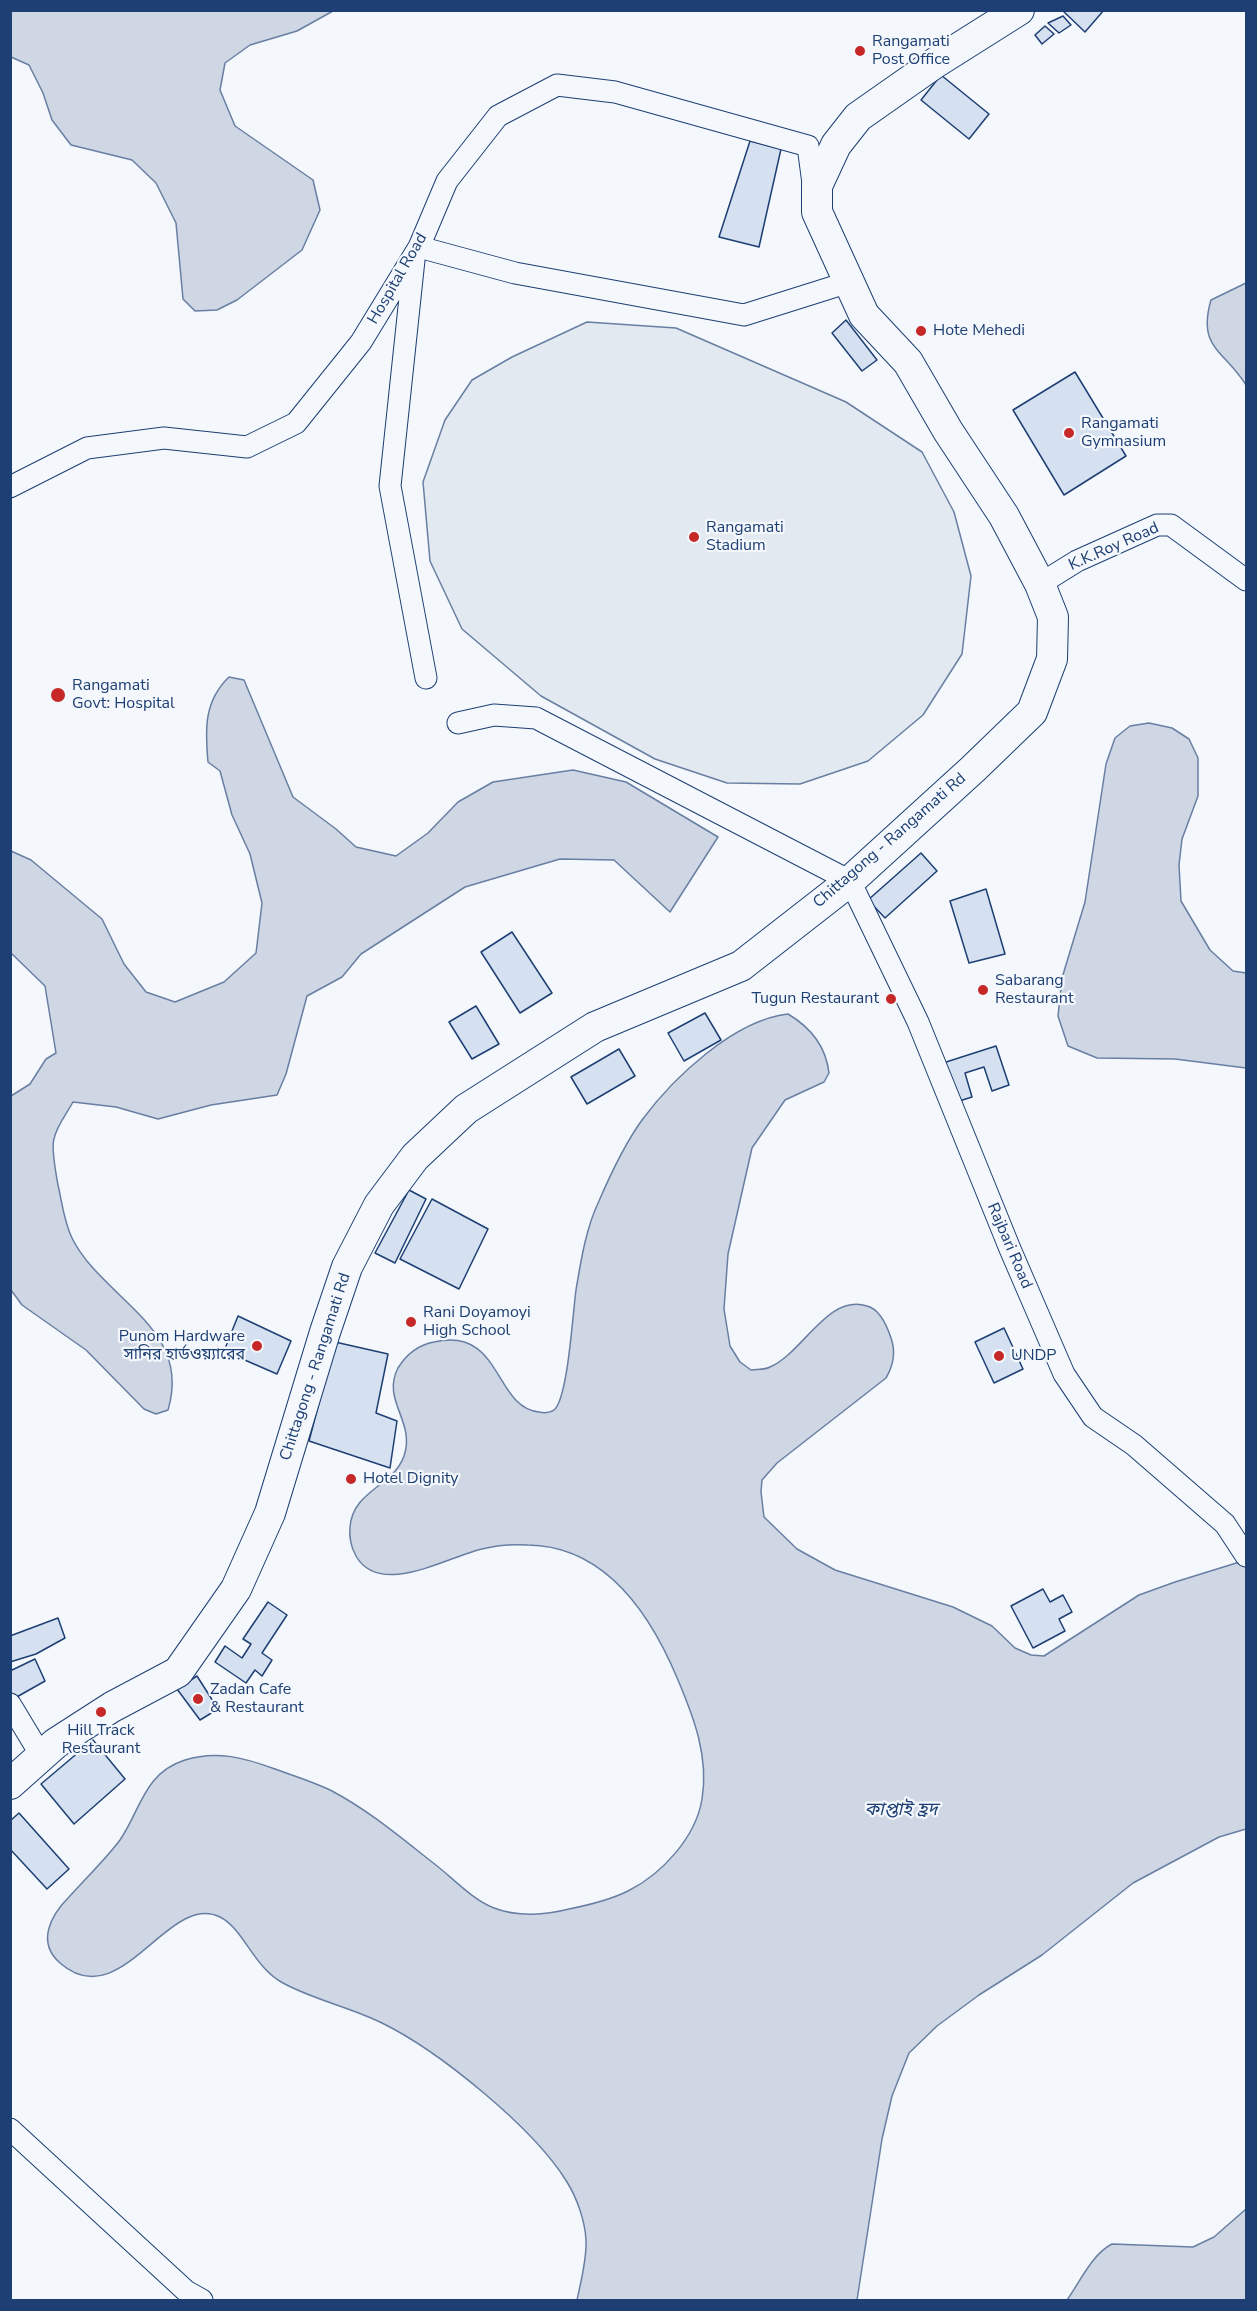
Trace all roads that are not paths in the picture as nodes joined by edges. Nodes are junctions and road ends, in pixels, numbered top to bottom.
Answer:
1 (1019, 10) edge
2 (817, 212) junction
3 (417, 250) junction
4 (849, 282) junction
5 (10, 487) edge
6 (1246, 580) edge
7 (1040, 584) junction
8 (426, 678) dead end
9 (459, 723) dead end
10 (850, 880) junction
11 (1246, 1556) edge
12 (10, 1704) edge
13 (42, 1757) junction
14 (10, 1784) edge
15 (10, 2129) edge
16 (202, 2301) edge

1 - 2 highway, Chittagong - Rangamati Rd
2 - 3 street, Hospital Road
2 - 4 highway, Chittagong - Rangamati Rd
3 - 4 street
3 - 5 street, Hospital Road
3 - 8 street
4 - 7 highway, Chittagong - Rangamati Rd
6 - 7 street, K.K.Roy Road
7 - 10 highway, Chittagong - Rangamati Rd
9 - 10 street
10 - 11 street, Rajbari Road
10 - 13 highway, Chittagong - Rangamati Rd
12 - 13 street
13 - 14 highway, Chittagong - Rangamati Rd
15 - 16 street

